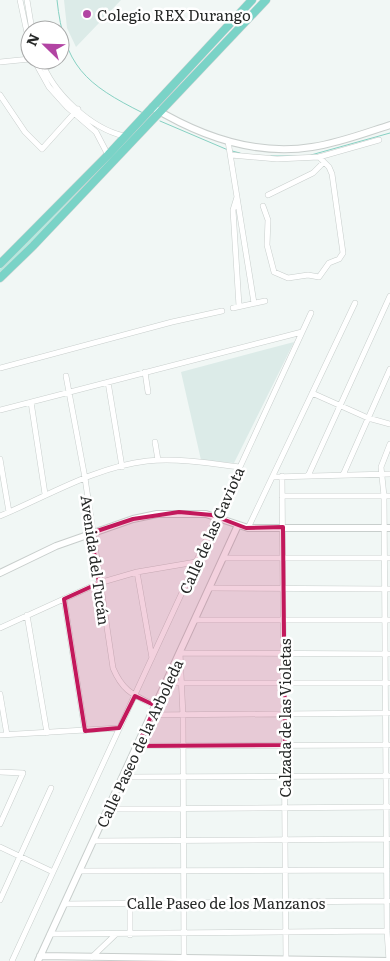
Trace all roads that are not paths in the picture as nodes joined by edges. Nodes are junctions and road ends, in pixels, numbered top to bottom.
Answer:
1 (20, 0) edge
2 (27, 0) edge
3 (252, 0) edge
4 (266, 0) edge
5 (24, 20) edge
6 (30, 20) edge
7 (20, 60) edge
8 (0, 62) edge
9 (39, 70) edge
10 (47, 70) edge
11 (0, 95) edge
12 (156, 109) junction
13 (76, 112) junction
14 (92, 124) junction
15 (390, 125) edge
16 (107, 129) junction
17 (124, 136) junction
18 (99, 137) junction
19 (379, 140) dead end
20 (228, 141) junction
21 (230, 152) junction
22 (319, 157) junction
23 (110, 158) junction
24 (324, 162) junction
25 (268, 195) dead end
26 (237, 196) junction
27 (263, 206) dead end
28 (0, 264) edge
29 (0, 278) edge
30 (390, 296) edge
31 (265, 301) dead end
32 (254, 303) junction
33 (355, 303) dead end
34 (239, 306) junction
35 (232, 308) dead end
36 (222, 311) dead end
37 (311, 313) dead end
38 (302, 332) junction
39 (0, 368) edge
40 (390, 370) edge
41 (145, 372) junction
42 (66, 376) dead end
43 (108, 382) junction
44 (70, 392) junction
45 (148, 392) dead end
46 (312, 393) junction
47 (31, 402) junction
48 (340, 405) junction
49 (0, 410) edge
50 (368, 418) junction
51 (390, 424) edge
52 (155, 442) dead end
53 (390, 444) edge
54 (0, 459) edge
55 (158, 460) junction
56 (122, 467) junction
57 (239, 468) junction
58 (383, 474) junction
59 (390, 474) edge
60 (343, 475) junction
61 (282, 476) junction
62 (308, 476) junction
63 (273, 477) junction
64 (85, 478) junction
65 (45, 494) junction
66 (282, 496) junction
67 (387, 496) edge
68 (9, 512) junction
69 (0, 516) edge
70 (217, 517) junction
71 (238, 525) junction
72 (283, 527) junction
73 (248, 528) junction
74 (387, 528) edge
75 (91, 533) junction
76 (223, 558) junction
77 (283, 558) junction
78 (387, 558) edge
79 (196, 562) junction
80 (0, 572) edge
81 (136, 572) junction
82 (98, 583) junction
83 (209, 588) junction
84 (388, 588) edge
85 (283, 589) junction
86 (64, 599) junction
87 (28, 616) junction
88 (195, 620) junction
89 (283, 620) junction
90 (388, 620) edge
91 (0, 628) edge
92 (180, 653) junction
93 (283, 653) junction
94 (388, 654) edge
95 (152, 658) junction
96 (166, 683) junction
97 (284, 683) junction
98 (388, 683) edge
99 (182, 684) junction
100 (0, 694) edge
101 (134, 696) junction
102 (156, 706) junction
103 (388, 713) edge
104 (285, 714) junction
105 (151, 715) junction
106 (183, 716) junction
107 (118, 728) junction
108 (85, 730) junction
109 (47, 733) junction
110 (7, 735) junction
111 (0, 736) edge
112 (285, 745) junction
113 (388, 745) edge
114 (138, 746) junction
115 (183, 746) junction
116 (0, 772) edge
117 (285, 776) junction
118 (388, 776) edge
119 (123, 777) junction
120 (183, 777) junction
121 (51, 788) dead end
122 (388, 807) edge
123 (183, 808) junction
124 (284, 808) junction
125 (109, 809) junction
126 (0, 824) edge
127 (388, 839) junction
128 (94, 840) junction
129 (183, 840) junction
130 (285, 840) junction
131 (0, 847) edge
132 (21, 856) junction
133 (387, 870) junction
134 (286, 871) junction
135 (53, 872) junction
136 (79, 872) junction
137 (184, 872) junction
138 (389, 884) edge
139 (0, 900) edge
140 (286, 901) junction
141 (388, 901) junction
142 (184, 902) junction
143 (130, 903) junction
144 (65, 904) junction
145 (387, 930) junction
146 (286, 932) junction
147 (50, 934) junction
148 (184, 934) junction
149 (115, 935) junction
150 (130, 935) junction
151 (92, 957) junction
152 (42, 958) edge
153 (184, 958) junction
154 (76, 959) edge
155 (106, 959) edge
156 (138, 959) edge
157 (168, 960) edge
158 (199, 960) edge
159 (230, 960) edge
160 (261, 960) edge
161 (290, 960) edge
162 (12, 961) edge
163 (323, 961) edge
164 (355, 961) edge
165 (390, 961) edge

1 - 5 street
2 - 6 street
3 - 12 main road
4 - 12 main road
7 - 8 street
9 - 13 street
10 - 13 street
11 - 13 street
12 - 17 main road
12 - 20 street
12 - 23 main road
13 - 14 street
14 - 16 street
14 - 18 street
15 - 20 street
16 - 17 street
16 - 18 street
17 - 23 main road
18 - 23 street
19 - 22 street
20 - 21 street
21 - 22 street
21 - 26 street
22 - 24 street
23 - 28 main road
23 - 29 main road
24 - 25 street
24 - 27 street
26 - 32 street
26 - 34 street
30 - 48 street
31 - 32 street
32 - 34 street
33 - 46 street
34 - 35 street
36 - 39 street
37 - 38 street, Calle de las Gaviota
38 - 41 street
38 - 57 street, Calle de las Gaviota
40 - 50 street
41 - 43 street
41 - 45 street
42 - 44 street, Avenida del Tucán
43 - 44 street
43 - 56 street
44 - 47 street
44 - 64 street, Avenida del Tucán
46 - 48 street
46 - 63 street
47 - 49 street
47 - 65 street
48 - 50 street
48 - 62 street
50 - 51 street
50 - 60 street
52 - 55 street
53 - 58 street
54 - 68 street
55 - 56 street
55 - 57 street
56 - 64 street
57 - 70 street, Calle de las Gaviota
58 - 59 street
58 - 60 street
58 - 67 street
60 - 62 street
61 - 62 street
61 - 63 street
61 - 66 street, Calzada de las Violetas
63 - 73 street
64 - 65 street
64 - 75 street, Avenida del Tucán
65 - 68 street
66 - 67 street
66 - 72 street, Calzada de las Violetas
67 - 74 street
68 - 69 street
70 - 71 street
70 - 75 street
70 - 79 street, Calle de las Gaviota
71 - 73 street
71 - 76 street, Calle Paseo de la Arboleda
72 - 73 street
72 - 74 street
72 - 77 street, Calzada de las Violetas
74 - 78 street
75 - 80 street
75 - 82 street, Avenida del Tucán
76 - 77 street
76 - 83 street, Calle Paseo de la Arboleda
77 - 78 street
77 - 85 street, Calzada de las Violetas
78 - 84 street
79 - 81 street
79 - 95 street, Calle de las Gaviota
81 - 82 street
81 - 95 street
82 - 86 street
82 - 101 street, Avenida del Tucán
83 - 85 street
83 - 88 street, Calle Paseo de la Arboleda
84 - 85 street
84 - 90 street
85 - 89 street, Calzada de las Violetas
86 - 87 street
86 - 108 street
87 - 91 street
87 - 109 street
88 - 89 street
88 - 92 street, Calle Paseo de la Arboleda
89 - 90 street
89 - 93 street, Calzada de las Violetas
90 - 94 street
92 - 93 street
92 - 96 street, Calle Paseo de la Arboleda
92 - 99 street
93 - 94 street
93 - 97 street, Calzada de las Violetas
94 - 98 street
95 - 101 street, Calle de las Gaviota
96 - 99 street
96 - 102 street, Calle Paseo de la Arboleda
97 - 98 street
97 - 99 street
97 - 104 street, Calzada de las Violetas
98 - 103 street
99 - 106 street
100 - 110 street
101 - 102 street, Avenida del Tucán
101 - 107 street, Calle de las Gaviota
102 - 105 street, Calle Paseo de la Arboleda
103 - 104 street
103 - 113 street
104 - 106 street
104 - 112 street, Calzada de las Violetas
105 - 106 street
105 - 114 street, Calle Paseo de la Arboleda
106 - 115 street
107 - 108 street
107 - 135 street, Calle de las Gaviota
108 - 109 street
109 - 110 street
110 - 111 street
112 - 113 street
112 - 115 street
112 - 117 street, Calzada de las Violetas
113 - 118 street
114 - 115 street
114 - 119 street, Calle Paseo de la Arboleda
115 - 120 street
116 - 126 street
117 - 118 street
117 - 120 street
117 - 124 street, Calzada de las Violetas
118 - 122 street
119 - 120 street
119 - 125 street, Calle Paseo de la Arboleda
120 - 123 street
121 - 132 street
122 - 124 street
122 - 127 street
123 - 124 street
123 - 125 street
123 - 129 street
124 - 130 street, Calzada de las Violetas
125 - 128 street, Calle Paseo de la Arboleda
127 - 130 street
127 - 133 street
128 - 129 street
128 - 136 street, Calle Paseo de la Arboleda
129 - 130 street
129 - 137 street
130 - 134 street, Calzada de las Violetas
131 - 132 street
132 - 135 street
132 - 139 street
133 - 134 street
133 - 138 street
134 - 137 street
134 - 140 street, Calzada de las Violetas
135 - 162 street, Calle de las Gaviota
136 - 137 street
136 - 144 street, Calle Paseo de la Arboleda
137 - 142 street
138 - 141 street
140 - 141 street, Calle Paseo de los Manzanos
140 - 142 street, Calle Paseo de los Manzanos
140 - 146 street, Calzada de las Violetas
141 - 145 street
142 - 143 street, Calle Paseo de los Manzanos
142 - 148 street
143 - 144 street, Calle Paseo de los Manzanos
143 - 150 street
144 - 147 street, Calle Paseo de la Arboleda
145 - 146 street
145 - 165 street
146 - 148 street
146 - 161 street, Calzada de las Violetas
147 - 149 street
147 - 152 street, Calle Paseo de la Arboleda
148 - 150 street
148 - 153 street
149 - 150 street
149 - 151 street
151 - 154 street
151 - 155 street
152 - 154 street
153 - 157 street
153 - 158 street
155 - 156 street
156 - 157 street
158 - 159 street
159 - 160 street
160 - 161 street
161 - 163 street
163 - 164 street
164 - 165 street

